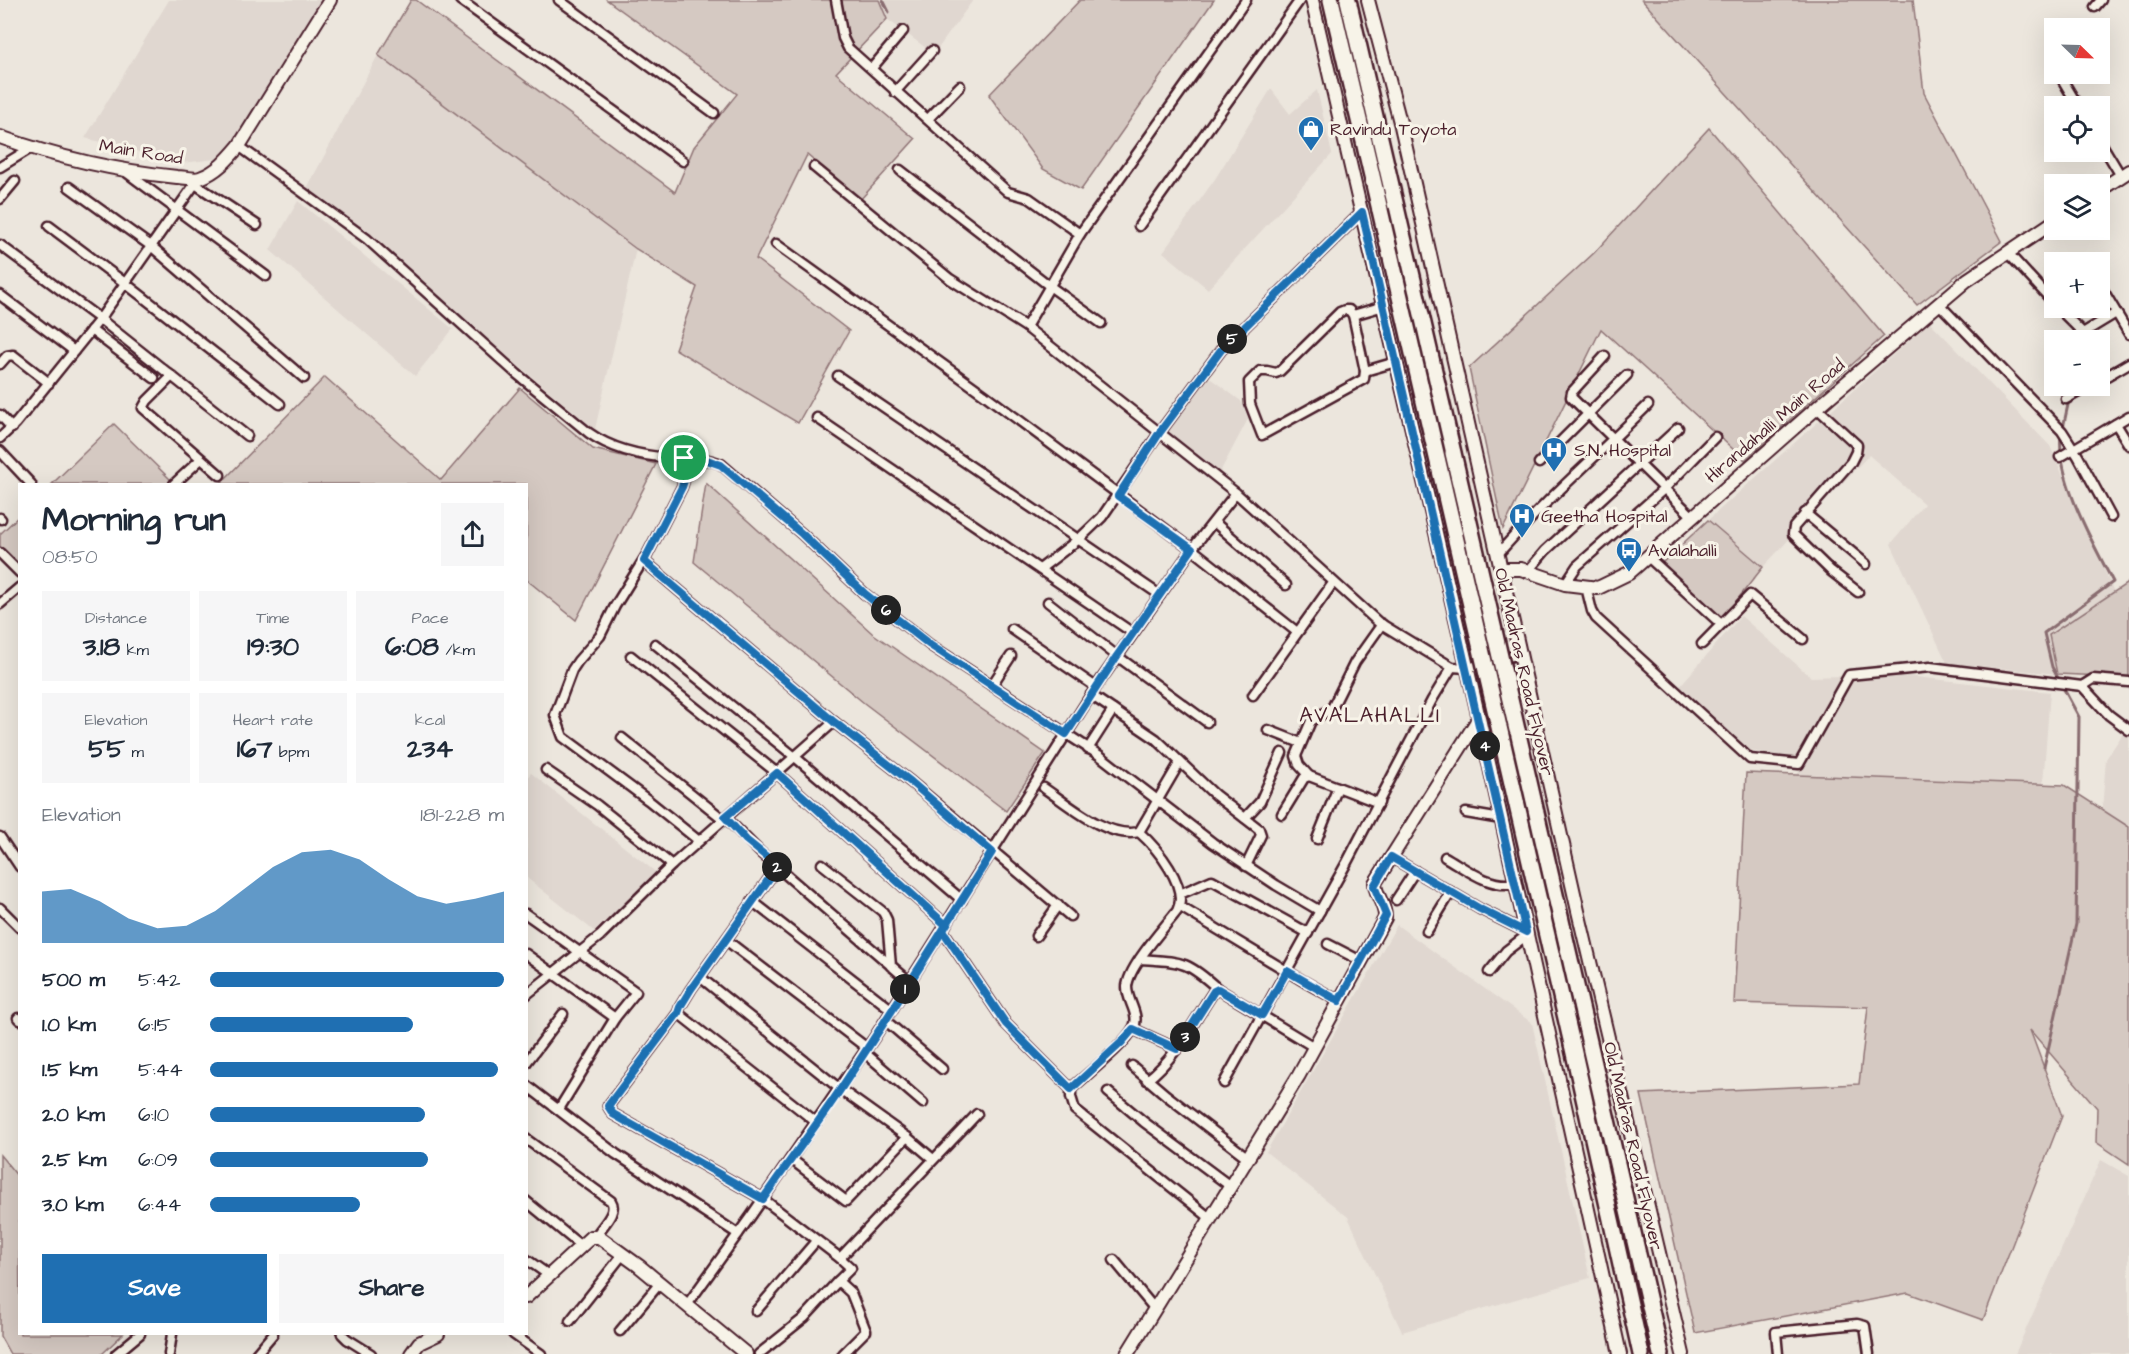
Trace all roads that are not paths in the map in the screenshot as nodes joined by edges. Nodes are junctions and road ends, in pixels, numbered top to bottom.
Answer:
1 (330, 0) edge
2 (460, 0) edge
3 (559, 0) edge
4 (836, 0) edge
5 (1246, 0) edge
6 (1300, 0) edge
7 (1312, 0) edge
8 (1331, 0) edge
9 (1348, 0) edge
10 (1368, 0) edge
11 (2101, 0) edge
12 (2095, 8) dead end
13 (903, 31) dead end
14 (932, 51) dead end
15 (872, 68) junction
16 (960, 86) dead end
17 (895, 92) junction
18 (714, 113) dead end
19 (928, 119) junction
20 (0, 137) edge
21 (239, 146) junction
22 (31, 148) junction
23 (2110, 154) edge
24 (683, 161) dead end
25 (0, 166) edge
26 (814, 167) dead end
27 (121, 168) junction
28 (900, 170) dead end
29 (2125, 173) edge
30 (15, 181) dead end
31 (197, 181) junction
32 (2110, 183) edge
33 (69, 187) dead end
34 (0, 199) edge
35 (177, 209) junction
36 (1362, 212) junction
37 (257, 225) dead end
38 (49, 226) dead end
39 (1138, 226) dead end
40 (2044, 228) edge
41 (1080, 234) junction
42 (776, 244) dead end
43 (0, 245) edge
44 (150, 246) junction
45 (2008, 253) junction
46 (266, 276) dead end
47 (125, 283) junction
48 (1050, 287) junction
49 (2044, 293) edge
50 (0, 295) edge
51 (2110, 302) edge
52 (1940, 304) junction
53 (1384, 306) junction
54 (2116, 313) junction
55 (1353, 315) junction
56 (2110, 317) edge
57 (2068, 318) edge
58 (2108, 318) edge
59 (100, 319) junction
60 (1101, 323) dead end
61 (1026, 327) junction
62 (91, 330) junction
63 (2129, 334) edge
64 (74, 351) junction
65 (1605, 357) dead end
66 (1396, 362) junction
67 (2129, 363) edge
68 (0, 364) edge
69 (1365, 371) junction
70 (2110, 374) edge
71 (1628, 375) dead end
72 (172, 376) junction
73 (838, 376) dead end
74 (154, 378) dead end
75 (304, 378) dead end
76 (49, 383) junction
77 (2072, 396) edge
78 (2066, 399) dead end
79 (280, 404) dead end
80 (1648, 405) dead end
81 (1817, 408) junction
82 (0, 415) edge
83 (1589, 415) junction
84 (2129, 417) edge
85 (817, 418) dead end
86 (2116, 424) junction
87 (12, 428) junction
88 (1678, 428) dead end
89 (1160, 432) junction
90 (247, 436) dead end
91 (1715, 436) dead end
92 (0, 438) edge
93 (1613, 439) junction
94 (2129, 445) edge
95 (2074, 449) junction
96 (0, 451) edge
97 (2060, 457) dead end
98 (684, 458) junction
99 (201, 459) junction
100 (1539, 463) dead end
101 (1640, 465) junction
102 (220, 475) dead end
103 (30, 483) edge
104 (175, 483) edge
105 (1664, 489) junction
106 (1236, 493) junction
107 (1118, 496) junction
108 (1805, 513) junction
109 (1693, 517) junction
110 (2111, 517) dead end
111 (1214, 522) junction
112 (1079, 539) junction
113 (1192, 549) junction
114 (0, 553) edge
115 (1498, 554) junction
116 (647, 555) junction
117 (1647, 556) junction
118 (1866, 564) dead end
119 (1040, 569) junction
120 (1501, 569) junction
121 (18, 571) edge
122 (1528, 571) junction
123 (1333, 583) junction
124 (1565, 584) junction
125 (1286, 585) dead end
126 (1586, 587) junction
127 (18, 589) edge
128 (1858, 592) dead end
129 (1160, 595) junction
130 (1048, 602) dead end
131 (0, 604) edge
132 (1382, 624) junction
133 (1721, 624) junction
134 (1012, 629) dead end
135 (1297, 632) junction
136 (1133, 633) junction
137 (1803, 639) dead end
138 (655, 644) dead end
139 (1702, 644) dead end
140 (1520, 654) junction
141 (631, 656) dead end
142 (1011, 656) dead end
143 (1117, 656) junction
144 (1452, 667) junction
145 (1467, 668) junction
146 (2129, 682) edge
147 (992, 685) junction
148 (2082, 686) junction
149 (1093, 691) junction
150 (1253, 695) dead end
151 (1113, 710) junction
152 (1479, 718) junction
153 (834, 722) junction
154 (1206, 722) dead end
155 (1268, 730) dead end
156 (2129, 730) edge
157 (1066, 734) junction
158 (622, 738) dead end
159 (1301, 743) junction
160 (1088, 749) junction
161 (1282, 753) dead end
162 (795, 757) junction
163 (1180, 762) junction
164 (546, 770) dead end
165 (777, 773) junction
166 (1309, 776) junction
167 (1338, 787) junction
168 (1044, 788) dead end
169 (1158, 799) junction
170 (1379, 803) junction
171 (1466, 813) dead end
172 (1282, 814) dead end
173 (724, 818) junction
174 (1245, 818) junction
175 (1501, 819) junction
176 (1139, 832) junction
177 (0, 837) edge
178 (1317, 839) dead end
179 (699, 842) junction
180 (992, 852) junction
181 (1391, 857) junction
182 (1445, 857) dead end
183 (18, 864) edge
184 (822, 864) dead end
185 (672, 865) junction
186 (778, 866) junction
187 (1246, 866) junction
188 (1415, 871) junction
189 (1515, 883) junction
190 (1451, 892) junction
191 (1180, 894) junction
192 (962, 900) junction
193 (1396, 900) dead end
194 (752, 901) junction
195 (1058, 905) junction
196 (1179, 906) junction
197 (0, 908) edge
198 (1320, 911) junction
199 (528, 915) edge
200 (1070, 916) dead end
201 (18, 926) edge
202 (944, 928) junction
203 (1426, 931) dead end
204 (1308, 933) junction
205 (1527, 934) junction
206 (1036, 936) dead end
207 (726, 940) junction
208 (1328, 944) dead end
209 (580, 953) junction
210 (528, 956) edge
211 (1140, 959) junction
212 (1361, 961) junction
213 (891, 966) junction
214 (1287, 971) junction
215 (1489, 972) dead end
216 (552, 974) junction
217 (700, 977) junction
218 (910, 982) junction
219 (1218, 989) junction
220 (528, 993) edge
221 (1339, 1001) junction
222 (892, 1010) junction
223 (678, 1013) junction
224 (563, 1014) dead end
225 (1262, 1015) junction
226 (615, 1018) junction
227 (886, 1021) junction
228 (1133, 1029) junction
229 (1314, 1047) junction
230 (1177, 1049) junction
231 (866, 1050) junction
232 (528, 1060) edge
233 (1132, 1066) dead end
234 (942, 1069) dead end
235 (1147, 1080) junction
236 (1224, 1083) dead end
237 (528, 1087) edge
238 (840, 1089) junction
239 (1071, 1089) junction
240 (1108, 1092) dead end
241 (923, 1103) dead end
242 (559, 1110) junction
243 (977, 1114) dead end
244 (816, 1122) junction
245 (907, 1137) junction
246 (528, 1140) edge
247 (1248, 1158) junction
248 (791, 1159) junction
249 (933, 1159) junction
250 (1230, 1186) junction
251 (763, 1199) junction
252 (528, 1203) edge
253 (1210, 1218) junction
254 (738, 1234) junction
255 (596, 1236) junction
256 (816, 1241) junction
257 (581, 1246) junction
258 (623, 1254) junction
259 (840, 1258) junction
260 (528, 1260) edge
261 (1114, 1260) dead end
262 (550, 1276) junction
263 (838, 1281) junction
264 (660, 1283) junction
265 (528, 1295) edge
266 (687, 1305) junction
267 (1154, 1308) junction
268 (756, 1311) dead end
269 (570, 1321) dead end
270 (620, 1331) dead end
271 (139, 1335) edge
272 (172, 1335) edge
273 (272, 1335) edge
274 (343, 1335) edge
275 (436, 1335) edge
276 (514, 1335) edge
277 (367, 1353) edge
278 (116, 1354) edge
279 (169, 1354) edge
280 (256, 1354) edge
281 (411, 1354) edge
282 (541, 1354) edge
283 (746, 1354) edge
284 (759, 1354) edge
285 (843, 1354) edge
286 (1127, 1354) edge
287 (1620, 1354) edge
288 (1641, 1354) edge
289 (1661, 1354) edge
290 (1683, 1354) edge
291 (1778, 1354) edge
292 (1869, 1354) edge

1 - 21 main road, Main Road
2 - 24 street
3 - 18 street
4 - 15 street
5 - 41 street
6 - 39 street
7 - 36 main road
8 - 288 highway, Old Madras Road Flyover, bridge
9 - 289 highway, Old Madras Road Flyover, bridge
10 - 115 main road
11 - 12 street
13 - 15 street
14 - 17 street
15 - 17 street
16 - 19 street
17 - 19 street
19 - 41 street
20 - 22 main road, Main Road
21 - 31 main road, Main Road
21 - 98 street
22 - 25 street
22 - 27 main road, Main Road
23 - 29 street
26 - 61 street
27 - 31 main road, Main Road
27 - 35 street
28 - 48 street
29 - 32 main road
30 - 34 street
31 - 35 street
31 - 37 street
33 - 44 street
35 - 44 street
35 - 46 street
36 - 53 main road
36 - 89 street
38 - 47 street
40 - 45 main road, Hirandahalli Main Road
41 - 48 street
42 - 107 street
43 - 59 street
44 - 47 street
44 - 75 street
45 - 49 street
45 - 52 main road, Hirandahalli Main Road
47 - 59 street
47 - 79 street
48 - 60 street
48 - 61 street
50 - 64 street
51 - 54 street
52 - 81 main road, Hirandahalli Main Road
52 - 95 street
53 - 55 street
53 - 66 main road
54 - 56 street
54 - 63 street
55 - 69 street
55 - 69 street
57 - 58 street
59 - 62 street
59 - 72 street
61 - 89 street
62 - 64 street
62 - 74 street
64 - 76 street
65 - 83 street
66 - 69 street
66 - 145 main road
67 - 70 street
68 - 76 street
71 - 83 street
72 - 90 street
72 - 99 street
73 - 112 street
76 - 87 street
77 - 78 street
80 - 93 street
81 - 108 street
81 - 109 main road, Hirandahalli Main Road
82 - 87 street
83 - 93 street
83 - 100 street
84 - 86 street
85 - 119 street
86 - 94 street
86 - 95 street
87 - 92 street
88 - 101 street
89 - 106 street
89 - 107 street
91 - 105 street
93 - 101 street
93 - 115 street
95 - 97 street
95 - 110 street
96 - 103 street
98 - 116 street
98 - 147 street
99 - 102 street
99 - 104 street
101 - 105 street
101 - 122 street
105 - 109 street
105 - 124 street
106 - 111 street
106 - 123 street
107 - 112 street
107 - 113 street
108 - 118 street
108 - 128 street
109 - 117 main road, Hirandahalli Main Road
111 - 113 street
111 - 125 street
112 - 119 street
112 - 129 street
113 - 129 street
113 - 135 street
114 - 121 street
115 - 120 main road
116 - 153 street
116 - 179 street
117 - 126 main road, Hirandahalli Main Road
117 - 133 street
119 - 136 street
120 - 122 main road, Hirandahalli Main Road
120 - 140 main road
122 - 124 main road, Hirandahalli Main Road
123 - 132 street
123 - 135 street
124 - 126 main road, Hirandahalli Main Road
126 - 148 street
127 - 131 street
129 - 136 street
130 - 143 street
132 - 144 street
132 - 159 street
133 - 137 street
133 - 139 street
134 - 149 street
135 - 150 street
136 - 143 street
138 - 162 street
140 - 145 street
140 - 290 main road
141 - 165 street
142 - 147 street
143 - 149 street
143 - 154 street
144 - 145 street
144 - 170 street
145 - 152 main road
146 - 148 street
147 - 157 street
148 - 156 street
149 - 151 street
149 - 157 street
151 - 160 street
151 - 163 street
152 - 175 main road
152 - 181 main road
153 - 162 street
153 - 180 street
155 - 159 street
157 - 160 street
157 - 180 street
158 - 173 street
159 - 166 street
160 - 169 street
161 - 174 street
162 - 165 street
162 - 192 street
163 - 169 street
163 - 174 street
164 - 185 street
165 - 173 street
165 - 202 street
166 - 167 street
166 - 172 street
167 - 170 street
167 - 178 street
168 - 176 street
169 - 176 street
169 - 187 street
170 - 198 street
171 - 175 street
173 - 179 street
173 - 186 street
174 - 187 street
175 - 189 main road
176 - 191 street
177 - 183 street
179 - 185 street
180 - 192 street
180 - 195 street
181 - 188 street
181 - 212 main road
182 - 189 street
184 - 213 street
185 - 209 street
186 - 194 street
186 - 213 street
187 - 198 street
188 - 190 street
188 - 193 street
189 - 205 main road
190 - 203 street
190 - 205 street
191 - 196 street
191 - 204 street
192 - 202 street
194 - 207 street
194 - 222 street
195 - 200 street
195 - 206 street
196 - 211 street
196 - 214 street
197 - 201 street
198 - 204 street
199 - 209 street
202 - 218 street
202 - 239 street
204 - 214 street
205 - 215 street
205 - 287 main road
207 - 217 street
207 - 231 street
208 - 212 street
209 - 216 street
209 - 226 street
210 - 216 street
211 - 219 street
211 - 228 street
212 - 221 main road
213 - 218 street
214 - 221 street
214 - 225 street
216 - 220 street
216 - 226 street
217 - 223 street
217 - 238 street
218 - 222 street
219 - 225 street
219 - 230 street
221 - 229 main road
222 - 227 street
223 - 244 street
223 - 251 street
224 - 232 street
225 - 229 street
225 - 236 street
226 - 242 street
227 - 231 street
227 - 234 street
228 - 230 street
228 - 239 street
229 - 247 main road
230 - 235 street
231 - 238 street
231 - 241 street
233 - 235 street
235 - 247 street
237 - 242 street
238 - 244 street
238 - 245 street
239 - 253 street
240 - 250 street
242 - 254 street
243 - 249 street
244 - 248 street
245 - 248 street
245 - 249 street
246 - 255 street
247 - 250 main road
248 - 251 street
249 - 259 street
250 - 253 main road
251 - 254 street
251 - 256 street
252 - 257 street
253 - 267 main road
254 - 266 street
255 - 257 main road
255 - 258 main road
256 - 259 street
256 - 268 street
257 - 262 main road
258 - 264 main road
258 - 269 street
259 - 263 street
260 - 262 street
261 - 267 street
262 - 265 main road
263 - 284 street
263 - 285 street
264 - 266 main road
264 - 270 street
266 - 283 main road
267 - 286 main road
271 - 278 street
272 - 279 street
273 - 280 street
274 - 277 street
275 - 281 main road
276 - 282 street
291 - 292 street

